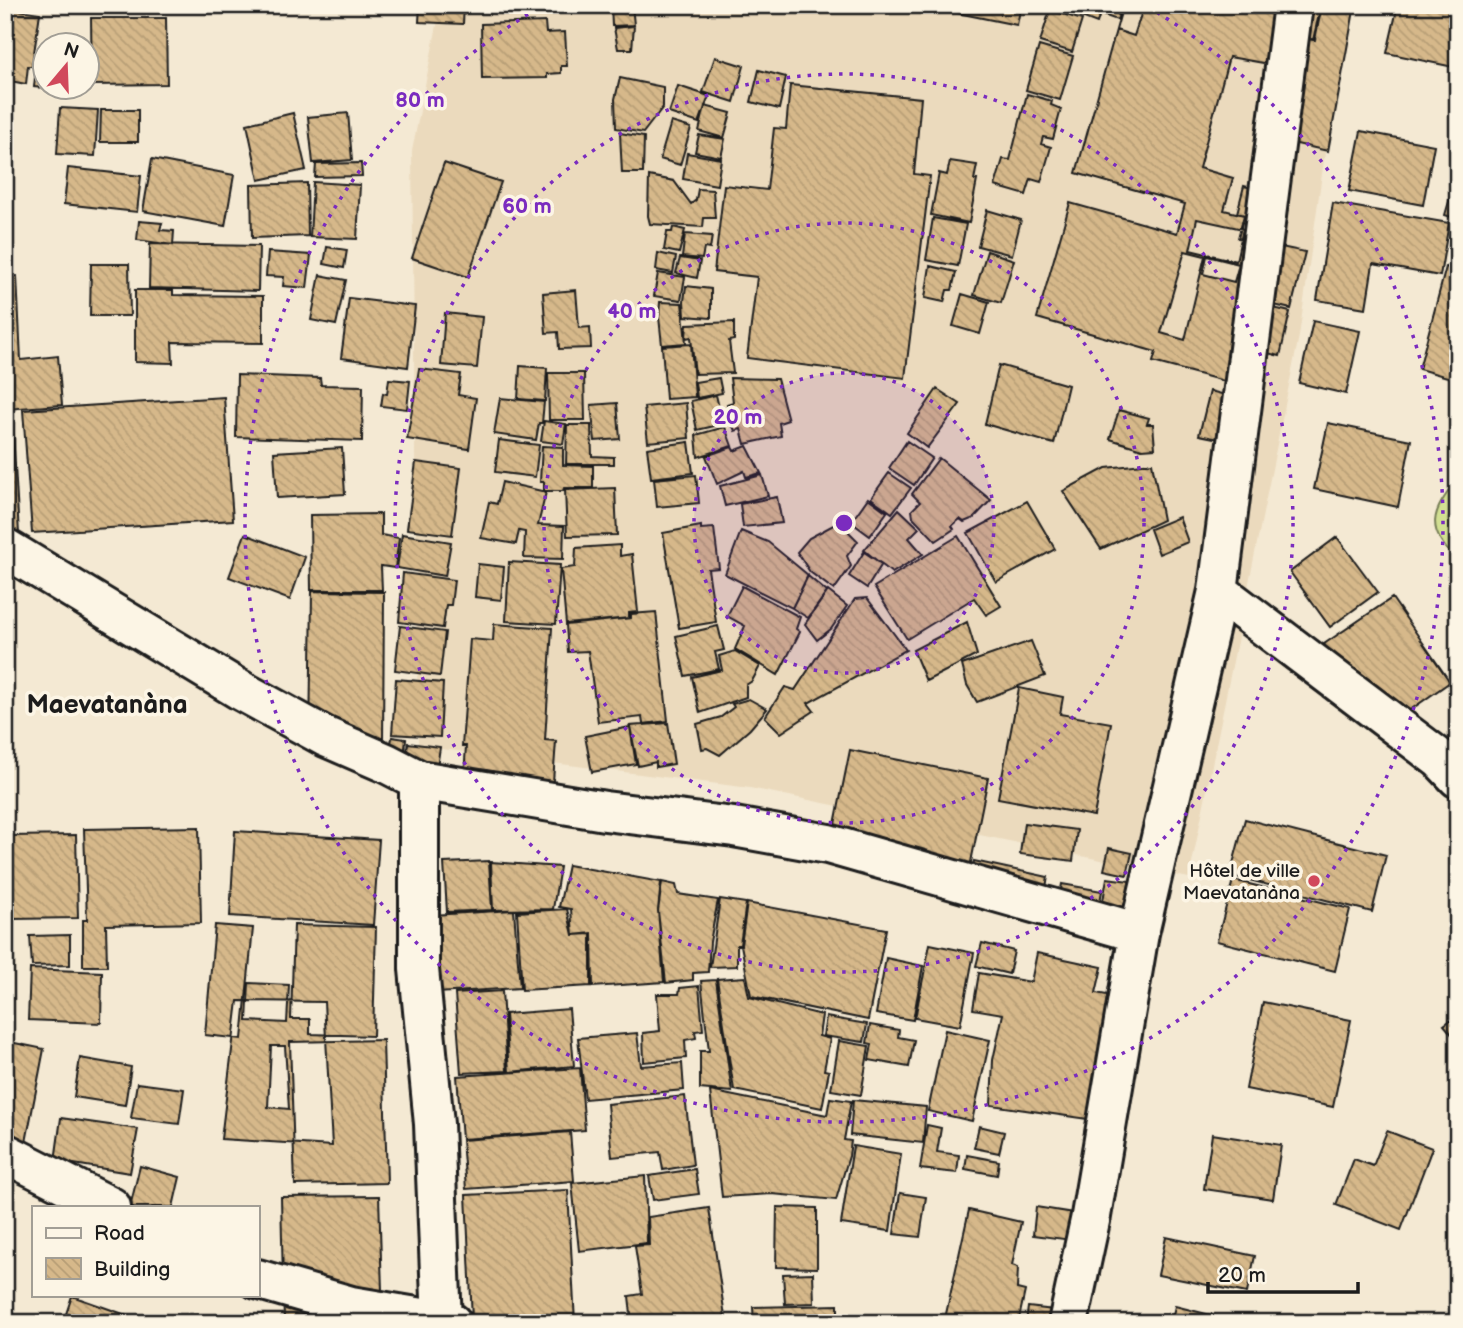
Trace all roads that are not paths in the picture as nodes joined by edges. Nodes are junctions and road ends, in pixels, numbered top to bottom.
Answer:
1 (1293, 5) edge
2 (5, 548) edge
3 (1219, 591) junction
4 (1458, 778) edge
5 (419, 780) junction
6 (1139, 933) junction
7 (5, 1153) edge
8 (109, 1206) edge
9 (259, 1280) edge
10 (445, 1322) edge
11 (1068, 1323) edge

1 - 3 street
2 - 5 street
3 - 4 street
3 - 6 street
5 - 6 street
5 - 10 street
6 - 11 street
7 - 8 street
9 - 10 street

